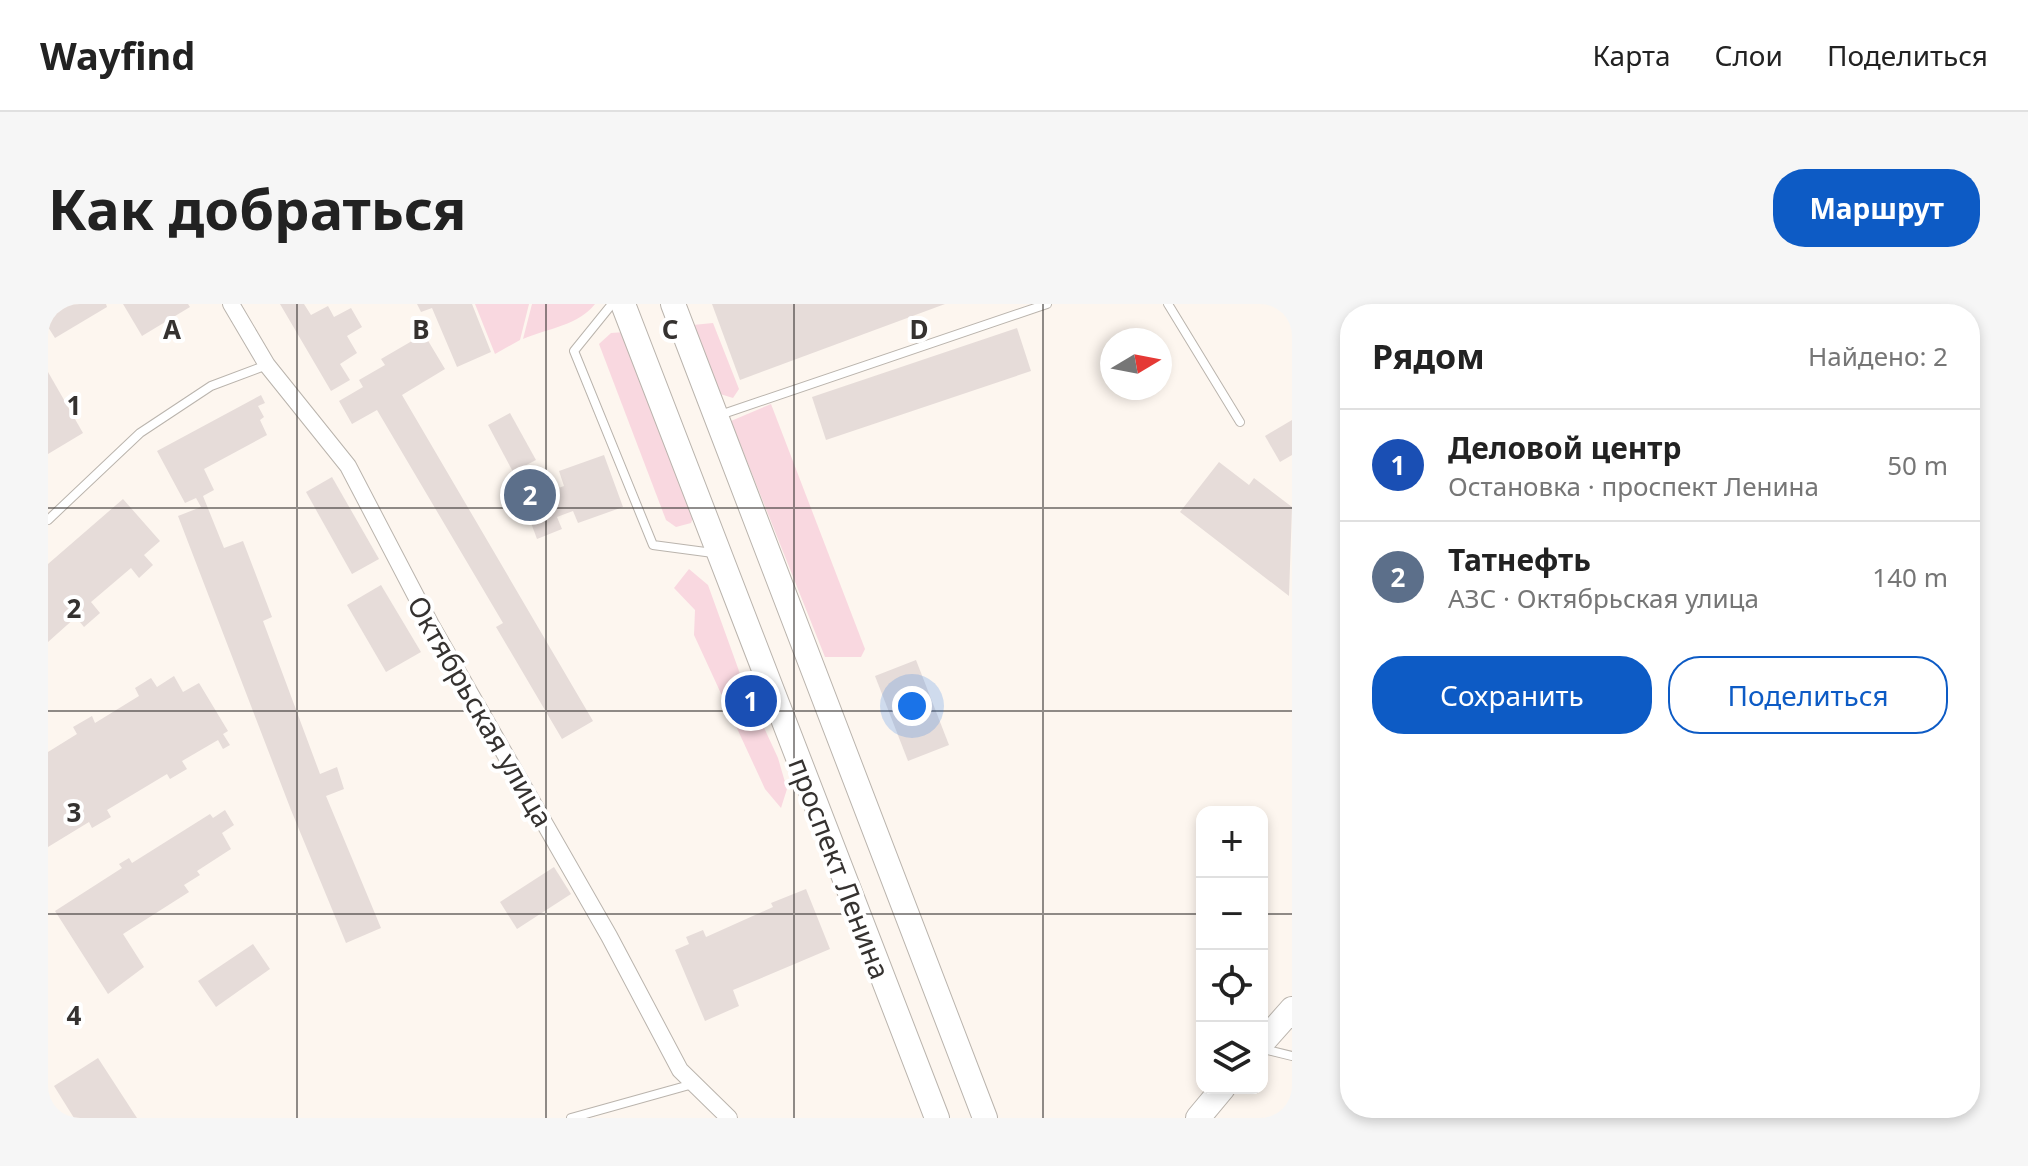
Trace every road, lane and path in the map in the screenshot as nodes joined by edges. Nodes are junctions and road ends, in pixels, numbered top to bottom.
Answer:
1 (231, 304) edge
2 (612, 304) edge
3 (623, 304) edge
4 (673, 304) edge
5 (1047, 304) edge
6 (1168, 304) edge
7 (267, 365) junction
8 (716, 417) junction
9 (1240, 422) dead end
10 (48, 520) edge
11 (719, 554) junction
12 (1292, 1009) edge
13 (1268, 1039) edge
14 (1268, 1048) edge
15 (1292, 1056) edge
16 (694, 1084) junction
17 (1218, 1094) edge
18 (571, 1118) edge
19 (729, 1118) edge
20 (937, 1118) edge
21 (985, 1118) edge
22 (1198, 1118) edge

1 - 7 street, Октябрьская улица
2 - 11 lane
3 - 11 main road, проспект Ленина
4 - 8 main road, проспект Ленина
5 - 8 lane
6 - 9 lane
7 - 10 lane
7 - 16 street, Октябрьская улица
8 - 21 main road, проспект Ленина
11 - 20 main road, проспект Ленина
12 - 13 main road
14 - 15 lane
16 - 18 lane
16 - 19 street, Октябрьская улица
17 - 22 main road

